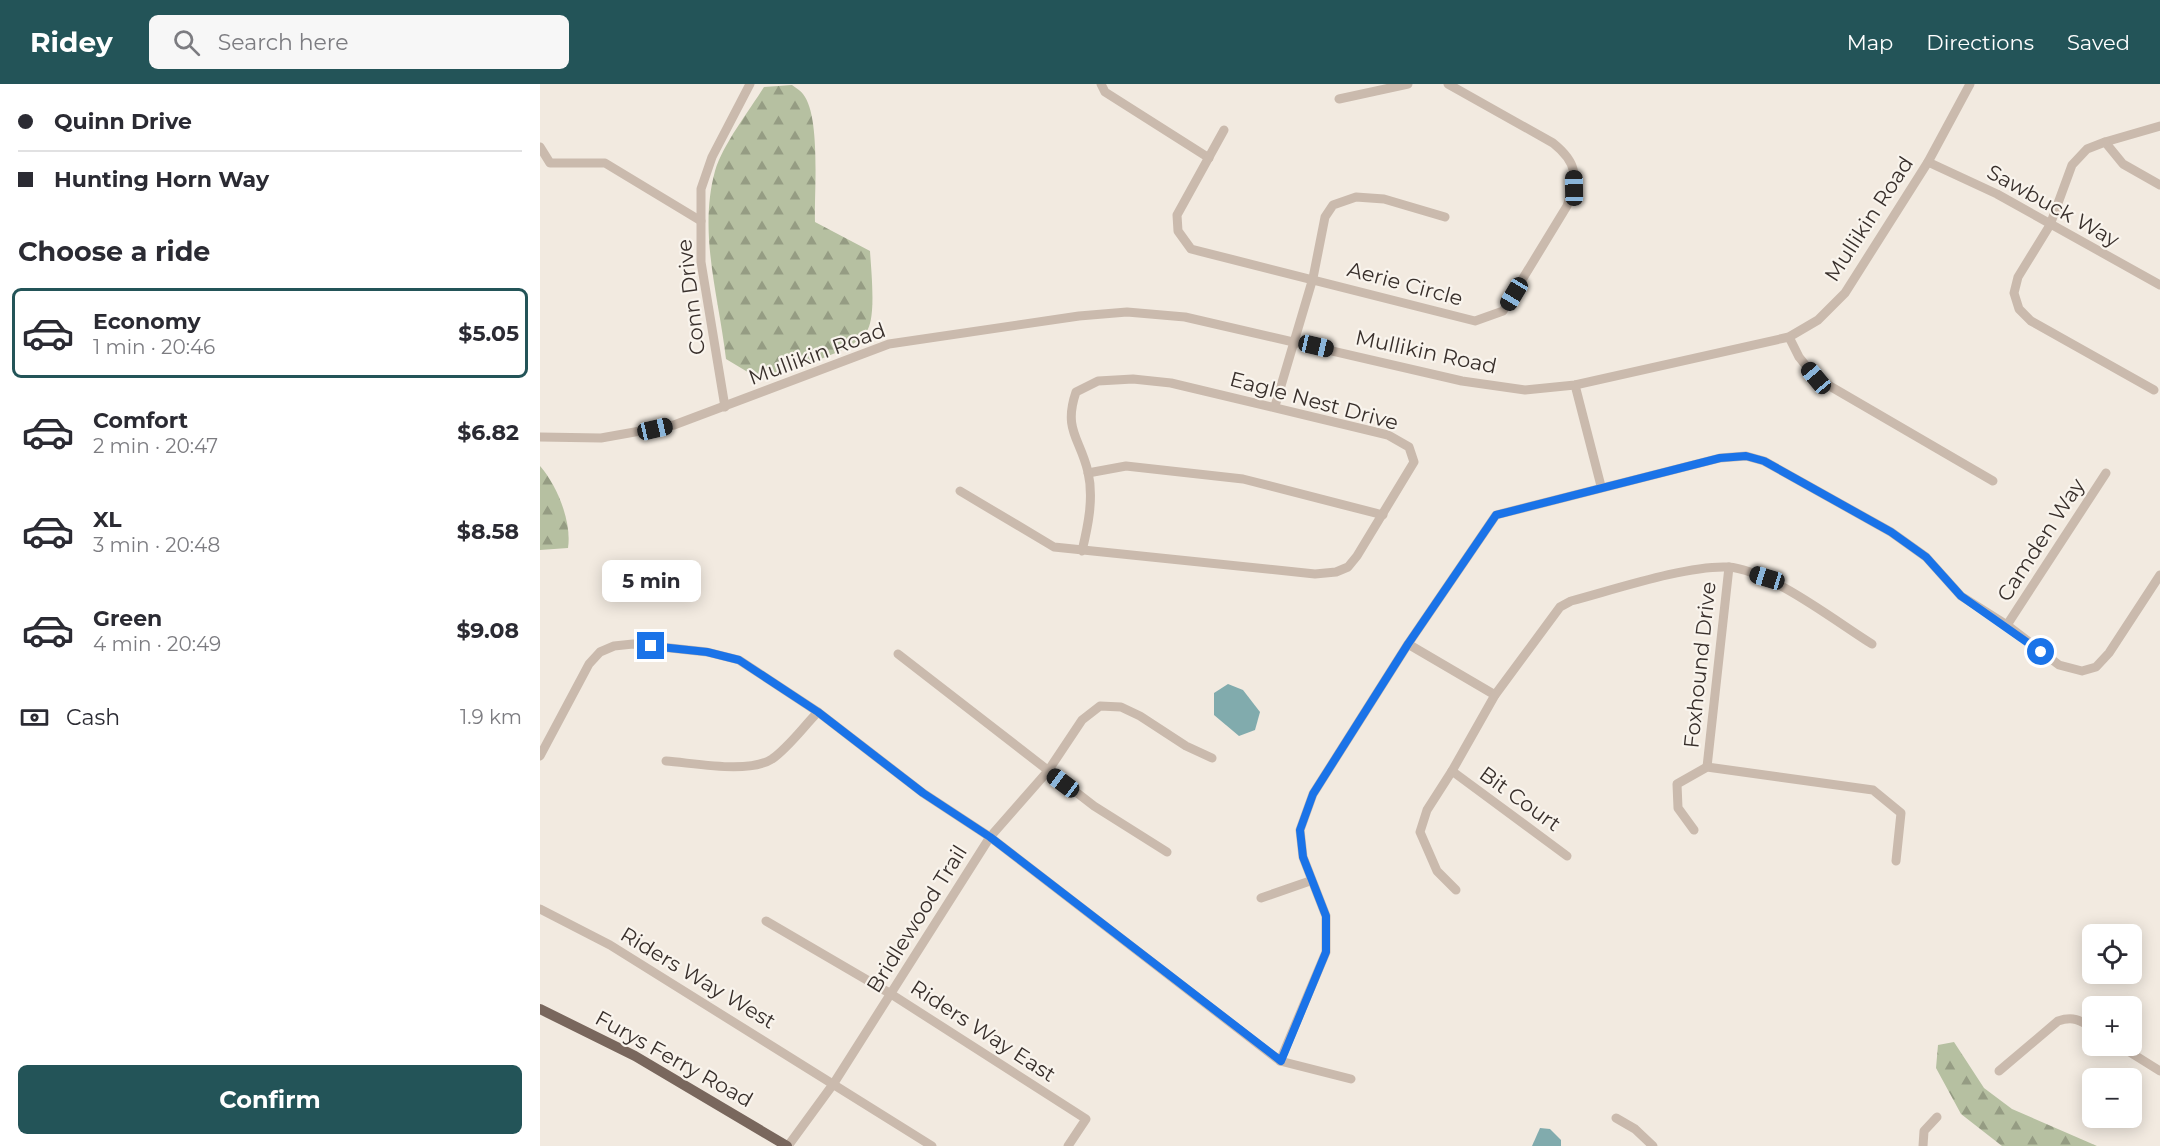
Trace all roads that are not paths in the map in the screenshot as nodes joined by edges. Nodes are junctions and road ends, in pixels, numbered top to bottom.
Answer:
1 (750, 84) edge
2 (1101, 84) edge
3 (1408, 84) edge
4 (1448, 84) edge
5 (1970, 84) edge
6 (1339, 99) dead end
7 (2160, 126) edge
8 (1224, 130) dead end
9 (2105, 142) junction
10 (540, 147) edge
11 (1209, 158) junction
12 (1928, 162) junction
13 (2160, 185) edge
14 (1445, 217) dead end
15 (701, 220) junction
16 (2050, 225) junction
17 (1313, 278) junction
18 (2160, 285) edge
19 (1789, 338) junction
20 (1295, 342) junction
21 (1575, 385) junction
22 (2154, 390) dead end
23 (1275, 406) junction
24 (725, 407) junction
25 (540, 437) edge
26 (1088, 473) junction
27 (2106, 473) dead end
28 (1993, 481) dead end
29 (1601, 486) junction
30 (960, 490) dead end
31 (1383, 515) junction
32 (1082, 551) junction
33 (1729, 567) junction
34 (2160, 575) edge
35 (2007, 625) junction
36 (1408, 644) junction
37 (1872, 644) dead end
38 (898, 654) dead end
39 (1495, 695) junction
40 (818, 712) junction
41 (540, 756) edge
42 (1212, 758) dead end
43 (666, 761) dead end
44 (1707, 767) junction
45 (1047, 771) junction
46 (1452, 771) junction
47 (1694, 830) dead end
48 (990, 837) junction
49 (1167, 852) dead end
50 (1567, 856) dead end
51 (1896, 861) dead end
52 (1310, 881) junction
53 (1456, 890) dead end
54 (1261, 898) dead end
55 (540, 909) edge
56 (766, 921) dead end
57 (891, 994) junction
58 (540, 1009) edge
59 (2082, 1023) edge
60 (2136, 1056) edge
61 (1281, 1061) junction
62 (2000, 1071) dead end
63 (2160, 1071) edge
64 (1351, 1078) dead end
65 (834, 1083) junction
66 (1616, 1118) dead end
67 (1937, 1118) dead end
68 (788, 1146) edge
69 (932, 1146) edge
70 (1068, 1146) edge
71 (1653, 1146) edge
72 (1923, 1146) edge

1 - 15 street, Conn Drive
2 - 11 street
3 - 6 street
4 - 17 street, Aerie Circle
5 - 12 street, Mullikin Road
7 - 9 street
8 - 11 street, Aerie Circle
9 - 13 street
9 - 16 street
10 - 15 street
11 - 17 street, Aerie Circle
12 - 16 street, Sawbuck Way
12 - 19 street, Mullikin Road
14 - 17 street
15 - 24 street, Conn Drive
16 - 18 street, Sawbuck Way
16 - 22 street
17 - 20 street
19 - 21 street, Mullikin Road
19 - 28 street
20 - 21 street, Mullikin Road
20 - 23 street
20 - 24 street, Mullikin Road
21 - 29 street
23 - 26 street, Eagle Nest Drive
23 - 31 street, Eagle Nest Drive
24 - 25 street, Mullikin Road
26 - 31 street
26 - 32 street, Eagle Nest Drive
27 - 35 street, Camden Way
29 - 35 street
29 - 36 street
30 - 32 street, Eagle Nest Drive
31 - 32 street, Eagle Nest Drive
33 - 37 street
33 - 39 street
33 - 44 street, Foxhound Drive
34 - 35 street
36 - 39 street
36 - 52 street
38 - 45 street
39 - 46 street
40 - 41 street
40 - 43 street
40 - 48 street
42 - 45 street, Bridlewood Trail
44 - 47 street
44 - 51 street
45 - 48 street, Bridlewood Trail
45 - 49 street
46 - 50 street, Bit Court
46 - 53 street
48 - 57 street, Bridlewood Trail
48 - 61 street
52 - 54 street
52 - 61 street
55 - 65 street, Riders Way West
56 - 57 street, Riders Way East
57 - 65 street, Bridlewood Trail
57 - 70 street, Riders Way East
58 - 68 main road, Furys Ferry Road
59 - 62 street
60 - 63 street
61 - 64 street
65 - 68 street, Bridlewood Trail
65 - 69 street, Riders Way West
66 - 71 street
67 - 72 street

